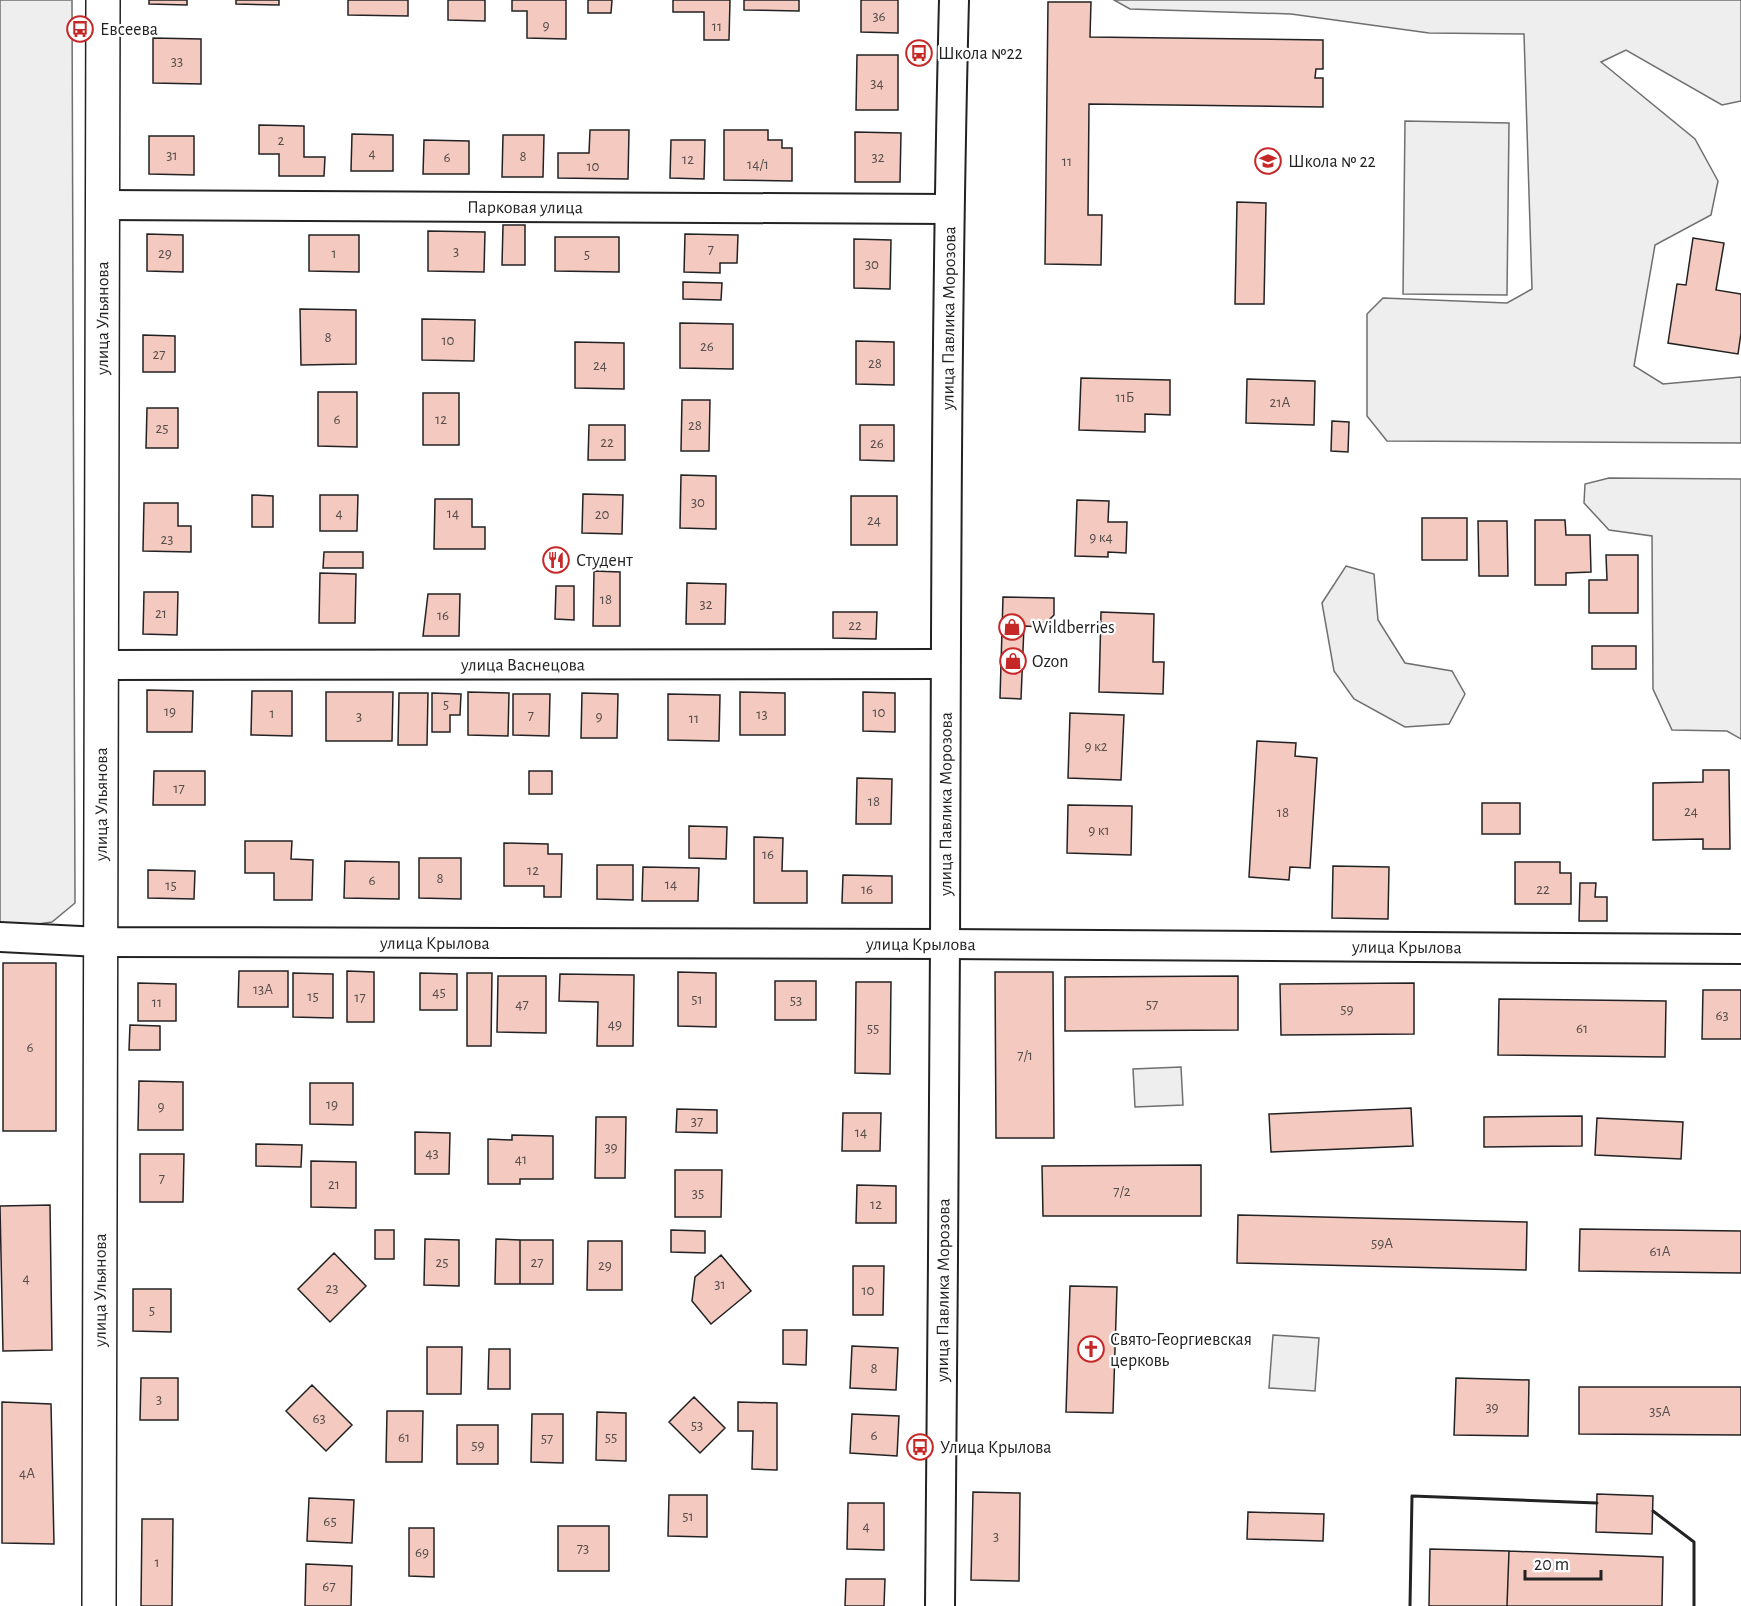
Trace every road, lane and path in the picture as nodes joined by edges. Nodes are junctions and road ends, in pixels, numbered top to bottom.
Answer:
1 (103, 0) edge
2 (954, 0) edge
3 (102, 205) junction
4 (949, 209) junction
5 (945, 664) junction
6 (101, 665) junction
7 (0, 937) edge
8 (100, 942) junction
9 (945, 944) junction
10 (1741, 949) edge
11 (99, 1606) edge
12 (940, 1606) edge

1 - 3 main road, улица Ульянова
2 - 4 street, улица Павлика Морозова
3 - 4 street, Парковая улица
3 - 6 main road, улица Ульянова
4 - 5 street, улица Павлика Морозова
5 - 6 street, улица Васнецова
5 - 9 street, улица Павлика Морозова
6 - 8 main road, улица Ульянова
7 - 8 street, улица Крылова
8 - 9 street, улица Крылова
8 - 11 main road, улица Ульянова
9 - 10 street, улица Крылова
9 - 12 street, улица Павлика Морозова

